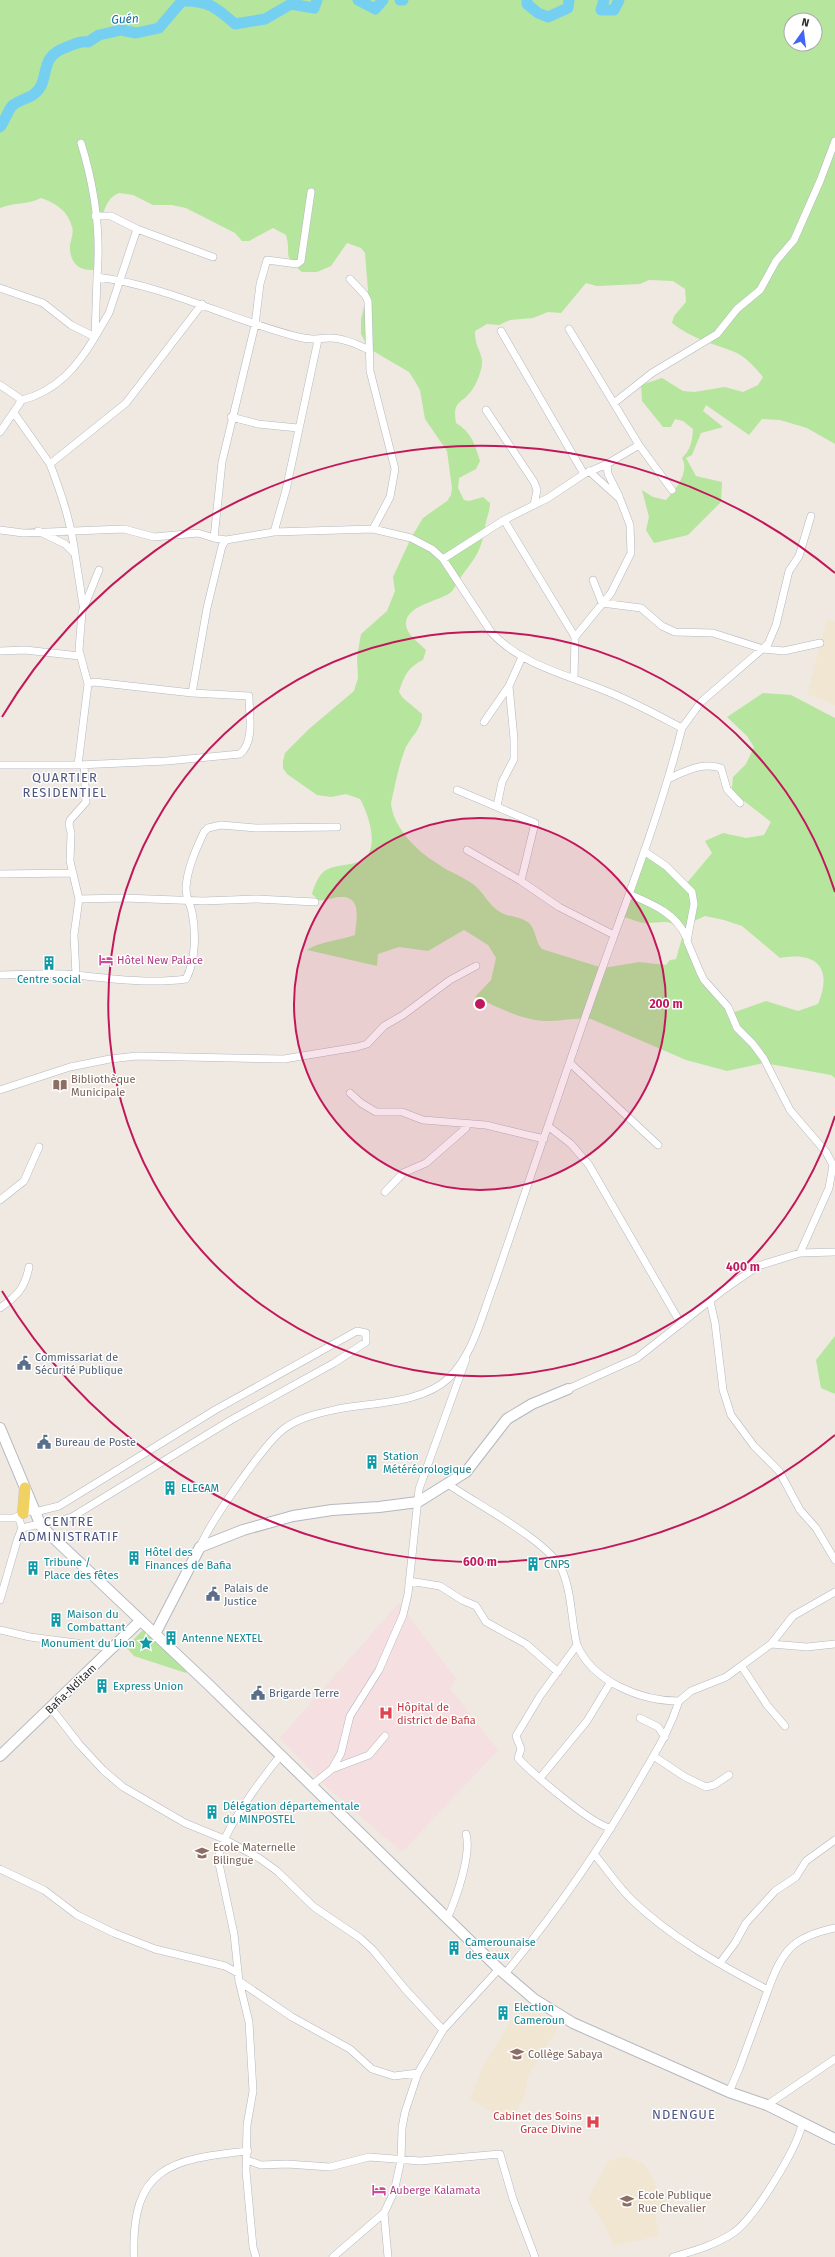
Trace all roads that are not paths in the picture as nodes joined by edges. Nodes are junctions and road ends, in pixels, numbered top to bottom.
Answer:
1 (835, 141) edge
2 (81, 143) dead end
3 (311, 192) dead end
4 (95, 216) junction
5 (137, 229) junction
6 (213, 257) dead end
7 (97, 277) junction
8 (350, 279) dead end
9 (119, 280) junction
10 (0, 288) edge
11 (202, 304) junction
12 (255, 325) junction
13 (569, 329) dead end
14 (501, 331) dead end
15 (95, 337) junction
16 (318, 340) junction
17 (369, 350) junction
18 (0, 386) edge
19 (22, 400) junction
20 (614, 403) junction
21 (486, 410) dead end
22 (14, 413) junction
23 (231, 417) junction
24 (298, 428) junction
25 (0, 432) edge
26 (639, 445) junction
27 (50, 464) junction
28 (607, 464) junction
29 (586, 473) junction
30 (672, 490) dead end
31 (620, 500) junction
32 (534, 505) junction
33 (811, 516) dead end
34 (504, 520) junction
35 (373, 529) junction
36 (0, 530) edge
37 (72, 530) junction
38 (38, 531) junction
39 (274, 532) junction
40 (214, 538) junction
41 (226, 540) junction
42 (76, 554) junction
43 (443, 559) junction
44 (99, 570) dead end
45 (593, 580) dead end
46 (602, 603) junction
47 (83, 605) junction
48 (575, 637) junction
49 (820, 643) dead end
50 (763, 649) junction
51 (0, 651) edge
52 (80, 656) junction
53 (522, 657) junction
54 (574, 678) junction
55 (88, 684) junction
56 (509, 686) junction
57 (192, 693) junction
58 (484, 722) dead end
59 (682, 728) junction
60 (0, 765) edge
61 (81, 765) junction
62 (668, 779) junction
63 (457, 790) dead end
64 (740, 803) dead end
65 (497, 806) junction
66 (337, 827) dead end
67 (467, 850) dead end
68 (644, 852) junction
69 (72, 873) junction
70 (0, 874) edge
71 (521, 881) junction
72 (630, 894) junction
73 (79, 899) junction
74 (187, 900) junction
75 (203, 901) junction
76 (315, 902) dead end
77 (192, 910) junction
78 (614, 935) junction
79 (686, 937) junction
80 (476, 966) dead end
81 (0, 975) edge
82 (76, 975) junction
83 (570, 1063) junction
84 (0, 1090) edge
85 (350, 1093) dead end
86 (466, 1124) junction
87 (548, 1126) junction
88 (544, 1139) junction
89 (658, 1145) dead end
90 (39, 1147) dead end
91 (386, 1192) dead end
92 (0, 1200) edge
93 (835, 1252) edge
94 (800, 1253) junction
95 (29, 1267) dead end
96 (710, 1301) junction
97 (0, 1308) edge
98 (681, 1324) junction
99 (469, 1352) junction
100 (568, 1389) joint
101 (0, 1428) edge
102 (448, 1484) junction
103 (24, 1488) junction
104 (418, 1502) junction
105 (35, 1512) junction
106 (21, 1515) junction
107 (0, 1518) edge
108 (41, 1526) junction
109 (22, 1528) junction
110 (200, 1547) junction
111 (835, 1560) edge
112 (409, 1581) junction
113 (835, 1592) edge
114 (0, 1600) edge
115 (140, 1621) junction
116 (0, 1630) edge
117 (155, 1634) junction
118 (771, 1644) junction
119 (577, 1645) junction
120 (834, 1645) edge
121 (114, 1648) junction
122 (742, 1667) junction
123 (558, 1672) junction
124 (610, 1682) junction
125 (679, 1701) junction
126 (51, 1708) junction
127 (640, 1718) dead end
128 (785, 1726) dead end
129 (385, 1736) dead end
130 (665, 1737) junction
131 (281, 1755) junction
132 (0, 1756) edge
133 (655, 1757) junction
134 (332, 1770) junction
135 (729, 1775) dead end
136 (540, 1778) junction
137 (312, 1785) junction
138 (611, 1828) junction
139 (466, 1834) dead end
140 (224, 1839) junction
141 (835, 1840) edge
142 (594, 1854) junction
143 (0, 1869) edge
144 (447, 1919) junction
145 (835, 1928) edge
146 (236, 1952) junction
147 (720, 1963) junction
148 (225, 1966) junction
149 (502, 1972) junction
150 (239, 1977) junction
151 (768, 1990) junction
152 (444, 2030) junction
153 (835, 2059) edge
154 (418, 2074) junction
155 (729, 2092) junction
156 (767, 2105) junction
157 (802, 2124) junction
158 (835, 2139) edge
159 (248, 2152) junction
160 (247, 2160) junction
161 (401, 2160) junction
162 (384, 2213) junction
163 (134, 2257) edge
164 (256, 2257) edge
165 (333, 2257) edge
166 (388, 2257) edge
167 (535, 2257) edge
168 (673, 2257) edge

1 - 20 street
2 - 4 street
3 - 12 street
4 - 5 street
4 - 7 street
5 - 6 street
5 - 9 street
7 - 9 street
7 - 15 street
8 - 17 street
9 - 11 street
9 - 15 street
10 - 15 street
11 - 12 street
11 - 27 street
12 - 16 street
12 - 23 street
13 - 20 street
14 - 29 street
15 - 19 street
16 - 17 street
16 - 24 street
17 - 35 street
18 - 19 street
19 - 22 street
20 - 26 street
21 - 32 street
22 - 25 street
22 - 27 street
23 - 24 street
23 - 40 street
24 - 39 street
26 - 28 street
26 - 30 street
27 - 37 street
28 - 29 street
28 - 31 street
29 - 31 street
29 - 32 street
31 - 46 street
32 - 34 street
33 - 50 street
34 - 43 street
34 - 48 street
35 - 39 street
35 - 43 street
36 - 38 street
37 - 38 street
37 - 40 street
37 - 42 street
38 - 42 street
39 - 41 street
40 - 41 street
41 - 57 street
42 - 47 street
43 - 53 street
44 - 47 street
45 - 46 street
46 - 48 street
46 - 50 street
47 - 52 street
48 - 54 street
49 - 50 street
50 - 59 street
51 - 52 street
52 - 55 street
53 - 54 street
53 - 56 street
54 - 59 street
55 - 57 street
55 - 61 street
56 - 58 street
56 - 65 street
57 - 61 street
59 - 62 street
60 - 61 street
61 - 69 street
62 - 64 street
62 - 68 street
63 - 65 street
65 - 71 street
66 - 74 street
67 - 71 street
68 - 72 street
68 - 79 street
69 - 70 street
69 - 73 street
71 - 78 street
72 - 78 street
72 - 79 street
73 - 74 street
73 - 82 street
74 - 75 street
74 - 77 street
75 - 76 street
75 - 77 street
77 - 82 street
78 - 83 street
79 - 94 street
80 - 84 street
81 - 82 street
83 - 87 street
83 - 89 street
85 - 86 street
86 - 88 street
86 - 91 street
87 - 88 street
87 - 98 street
88 - 99 street
90 - 92 street
93 - 94 street
94 - 96 street
95 - 97 street
96 - 98 street
96 - 111 street
98 - 100 street
99 - 104 street
99 - 110 street
100 - 102 main road
101 - 103 main road
102 - 104 main road
102 - 119 street
103 - 105 main road
103 - 106 main road
104 - 110 main road
104 - 112 street
105 - 106 street
105 - 108 main road
105 - 108 street
106 - 107 street
106 - 109 street
108 - 109 street
108 - 115 main road
109 - 114 street
110 - 117 main road
112 - 123 street
112 - 134 street
113 - 118 street
115 - 117 main road
115 - 121 main road, Bafia-Nditam
116 - 121 street
117 - 131 main road
118 - 120 street
118 - 122 street
119 - 123 street
119 - 124 street
121 - 126 main road, Bafia-Nditam
122 - 125 street
122 - 128 street
123 - 136 street
124 - 125 street
124 - 136 street
125 - 130 street
126 - 132 main road, Bafia-Nditam
126 - 140 street
127 - 130 street
129 - 134 street
130 - 133 street
131 - 137 main road
131 - 140 street
133 - 135 street
133 - 138 street
134 - 137 street
136 - 138 street
137 - 144 main road
138 - 142 street
139 - 144 street
140 - 146 street
140 - 152 street
141 - 147 street
142 - 147 street
142 - 149 street
143 - 148 street
144 - 149 main road
145 - 151 street
146 - 148 street
146 - 150 street
147 - 151 street
148 - 150 street
149 - 152 street
149 - 155 main road
150 - 154 street
150 - 159 street
151 - 155 street
152 - 154 street
153 - 156 street
154 - 161 street
155 - 156 main road
156 - 157 main road
157 - 158 main road
157 - 168 street
159 - 160 street
159 - 163 street
160 - 161 street
160 - 164 street
161 - 162 street
161 - 167 street
162 - 165 street
162 - 166 street

